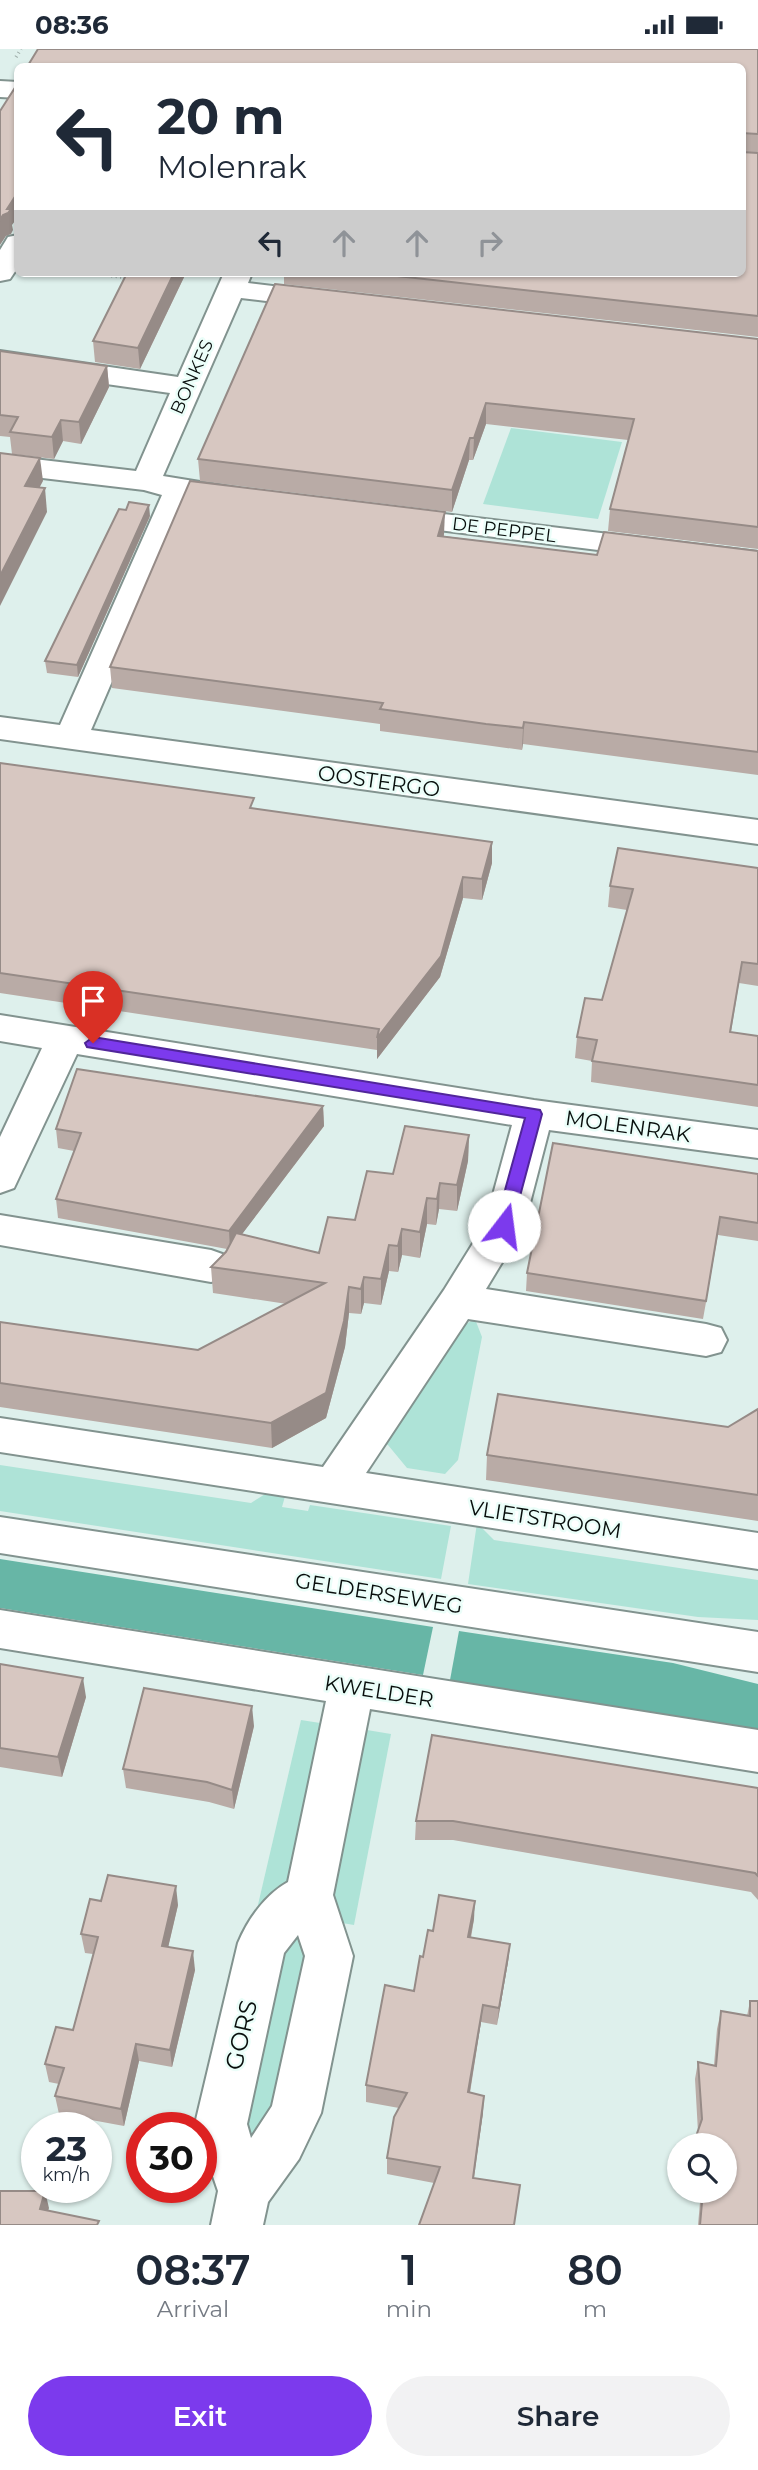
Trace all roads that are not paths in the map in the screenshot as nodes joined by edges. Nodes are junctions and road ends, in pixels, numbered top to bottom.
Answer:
1 (14, 250) edge
2 (0, 273) edge
3 (235, 281) edge
4 (356, 304) edge
5 (0, 360) edge
6 (188, 387) junction
7 (0, 464) edge
8 (146, 481) junction
9 (179, 491) junction
10 (260, 500) edge
11 (368, 514) edge
12 (758, 561) edge
13 (0, 728) edge
14 (71, 738) junction
15 (758, 832) edge
16 (0, 1028) edge
17 (65, 1039) junction
18 (534, 1114) junction
19 (758, 1144) edge
20 (0, 1178) edge
21 (0, 1230) edge
22 (211, 1266) edge
23 (457, 1301) junction
24 (706, 1340) dead end
25 (0, 1435) edge
26 (333, 1487) junction
27 (0, 1535) edge
28 (758, 1551) edge
29 (0, 1629) edge
30 (758, 1652) edge
31 (352, 1686) junction
32 (758, 1751) edge
33 (309, 1895) junction
34 (241, 2208) edge

1 - 2 street
3 - 4 street
3 - 6 street, BONKES
5 - 6 street
6 - 8 street, BONKES
7 - 8 street
8 - 9 street
9 - 10 street
9 - 14 street
11 - 12 street, DE PEPPEL
13 - 14 street, OOSTERGO
14 - 15 street, OOSTERGO
16 - 17 street, MOLENRAK
17 - 18 street, MOLENRAK
17 - 20 street
18 - 19 street, MOLENRAK
18 - 23 street
21 - 22 street
23 - 24 street
23 - 26 street
25 - 26 street, VLIETSTROOM
26 - 28 street, VLIETSTROOM
27 - 30 street, GELDERSEWEG
29 - 31 street, KWELDER
31 - 32 street, KWELDER
31 - 33 street, GORS
33 - 34 street, GORS
33 - 34 street, GORS

